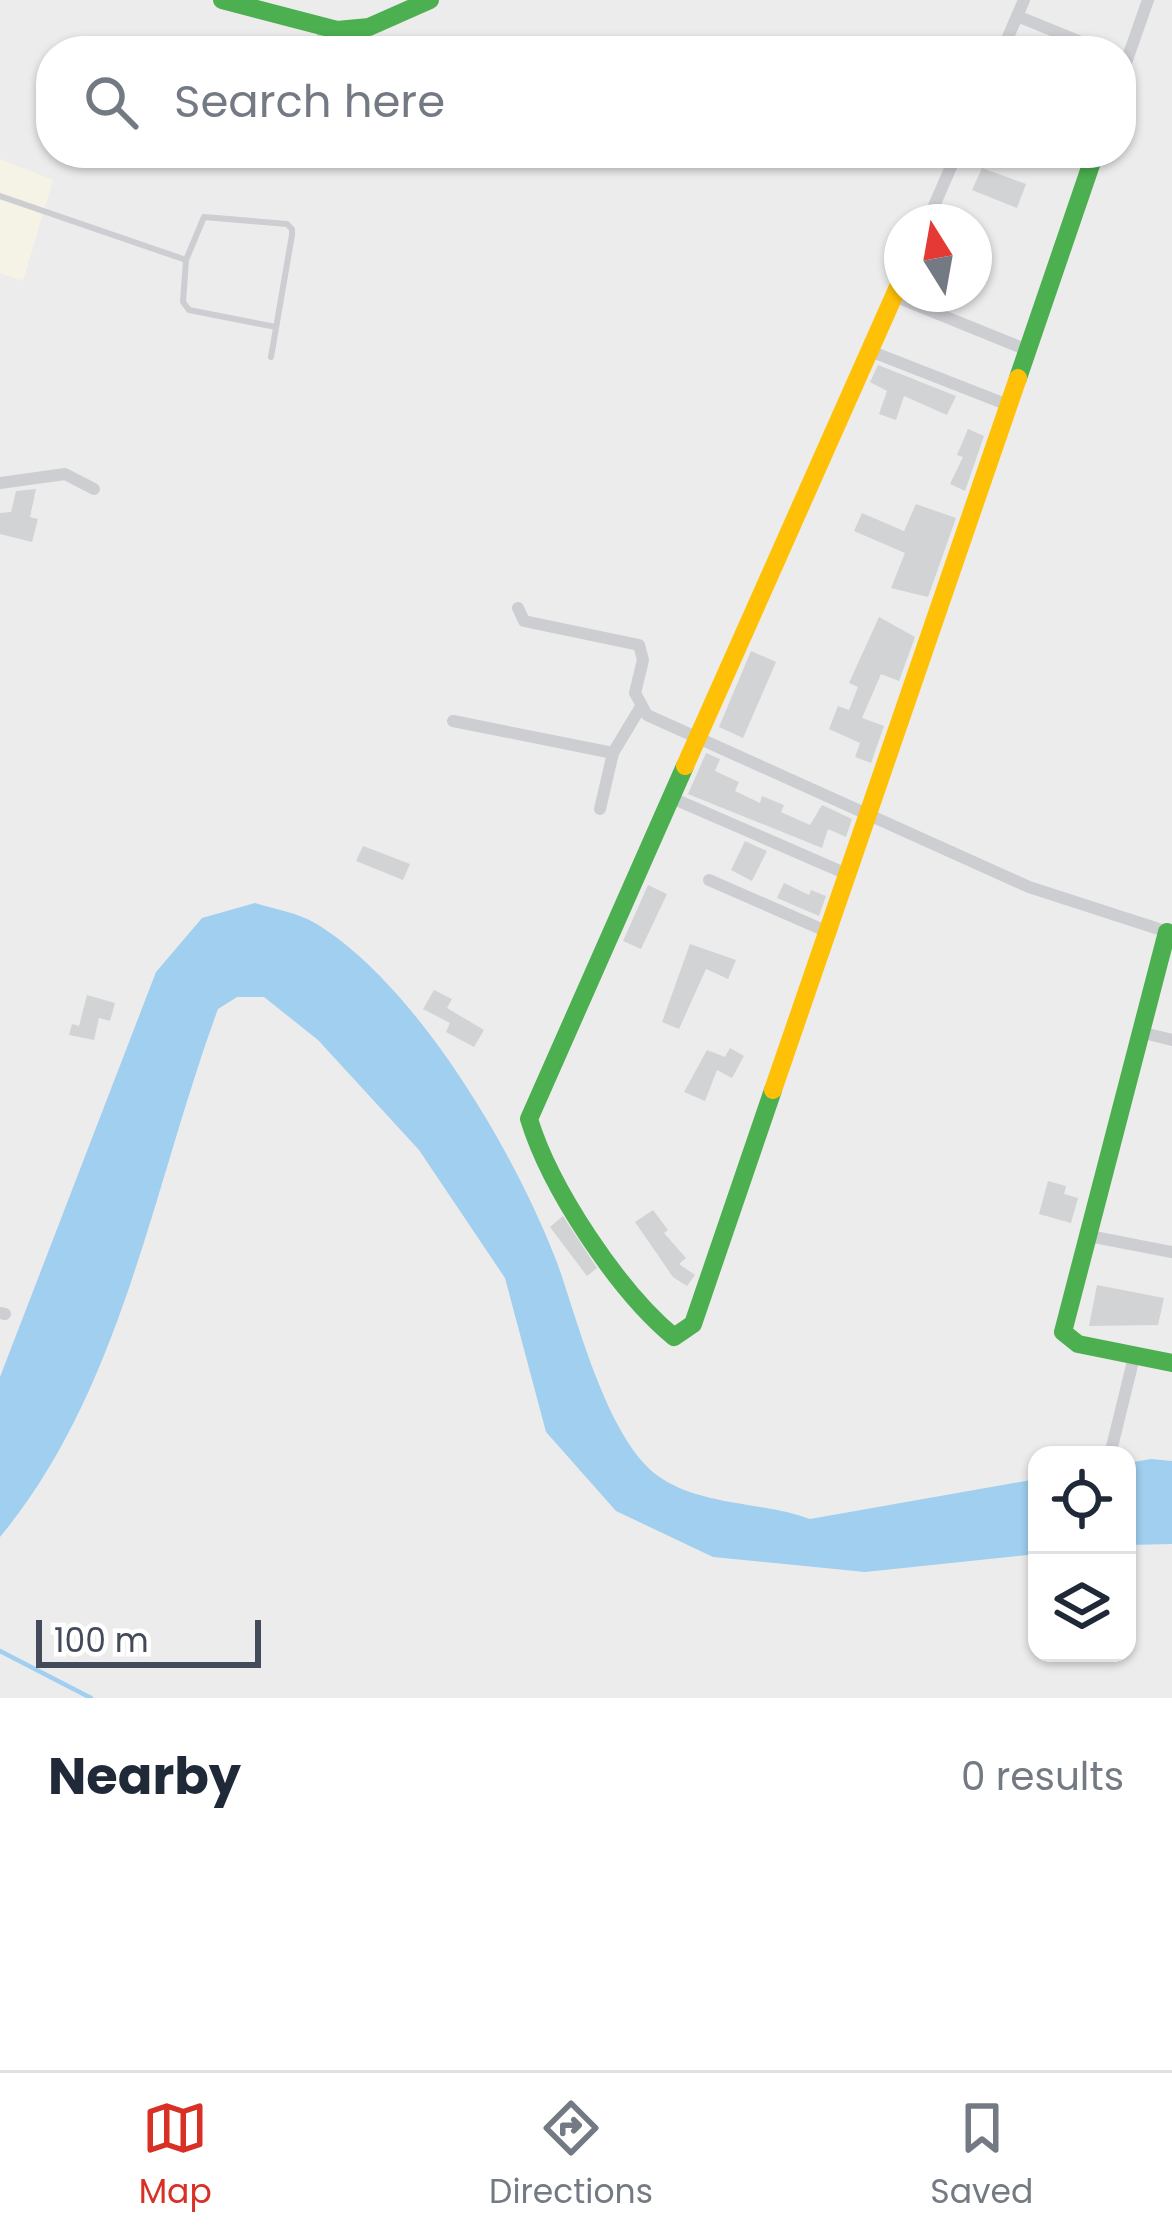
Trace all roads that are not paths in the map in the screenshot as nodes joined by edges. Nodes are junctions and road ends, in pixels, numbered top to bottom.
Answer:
1 (222, 0) edge
2 (430, 0) edge
3 (1024, 0) edge
4 (1146, 1) edge
5 (1017, 16) junction
6 (326, 29) junction
7 (323, 36) edge
8 (1008, 36) edge
9 (1066, 36) edge
10 (1133, 36) edge
11 (950, 168) edge
12 (1089, 168) edge
13 (0, 196) edge
14 (935, 204) edge
15 (186, 260) junction
16 (887, 312) edge
17 (949, 312) edge
18 (276, 327) junction
19 (1027, 350) junction
20 (870, 351) junction
21 (271, 357) dead end
22 (1008, 405) junction
23 (0, 484) edge
24 (94, 488) dead end
25 (518, 608) dead end
26 (640, 708) junction
27 (453, 721) dead end
28 (700, 738) junction
29 (613, 753) junction
30 (673, 798) junction
31 (600, 809) dead end
32 (871, 812) junction
33 (849, 875) junction
34 (709, 880) dead end
35 (828, 932) junction
36 (1169, 932) edge
37 (1140, 1032) junction
38 (1172, 1040) edge
39 (1089, 1236) junction
40 (1172, 1252) edge
41 (1134, 1357) junction
42 (1172, 1363) edge
43 (1112, 1446) edge

1 - 6 street
2 - 6 street
3 - 5 street
4 - 10 street
5 - 8 street
5 - 9 street
6 - 7 street
11 - 14 street
12 - 19 street
13 - 15 lane
15 - 18 lane
15 - 18 lane
16 - 20 street
17 - 19 street
18 - 21 lane
19 - 22 street
20 - 22 street
20 - 28 street
22 - 32 street
23 - 24 street
25 - 26 street
26 - 28 street
26 - 29 street
27 - 29 street
28 - 30 street
28 - 32 street
29 - 31 street
30 - 33 street
30 - 35 street
32 - 33 street
32 - 36 street
33 - 35 street
34 - 35 street
36 - 37 street
37 - 38 street
37 - 39 street
39 - 40 street
39 - 41 street
41 - 42 street
41 - 43 street

